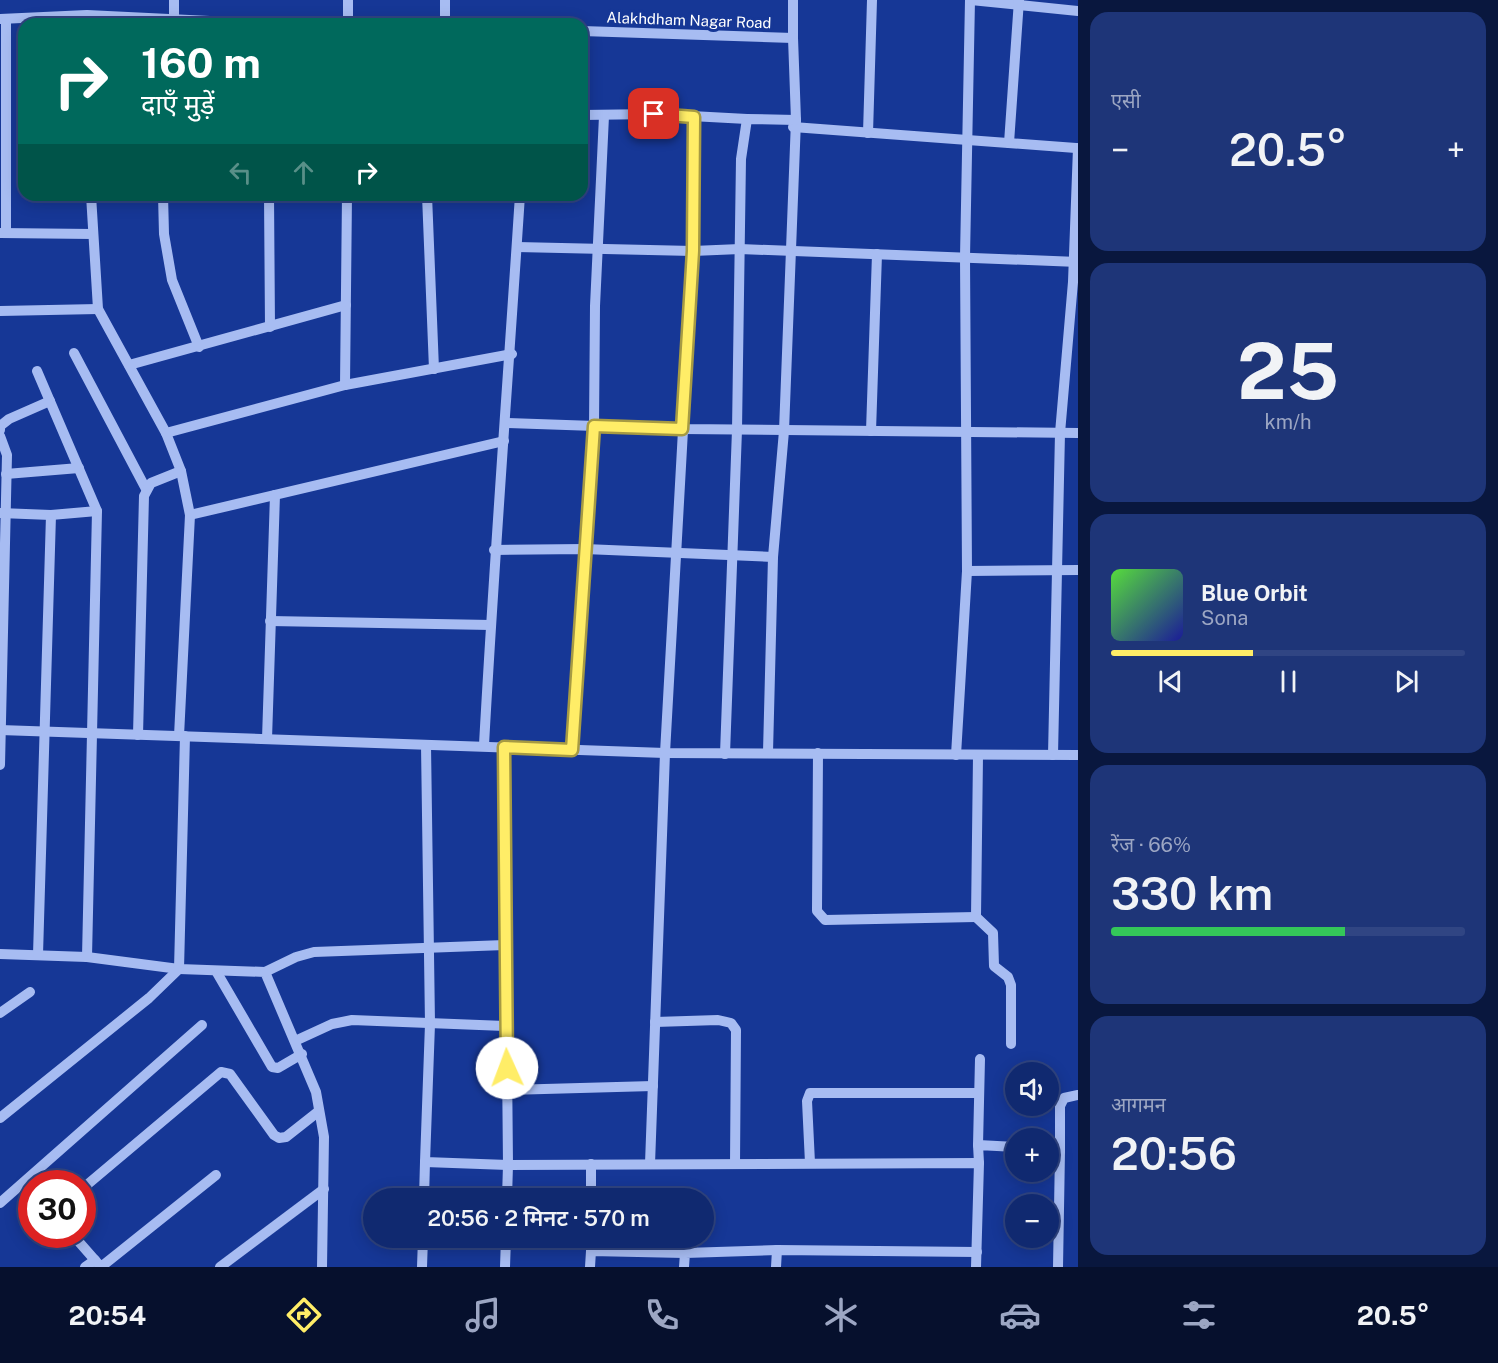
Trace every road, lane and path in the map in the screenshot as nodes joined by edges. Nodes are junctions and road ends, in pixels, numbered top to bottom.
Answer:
1 (174, 0) edge
2 (348, 0) edge
3 (445, 0) edge
4 (793, 0) edge
5 (872, 0) edge
6 (971, 0) edge
7 (1019, 3) edge
8 (1078, 11) edge
9 (174, 18) edge
10 (348, 18) edge
11 (446, 18) edge
12 (3, 19) edge
13 (588, 31) edge
14 (793, 38) junction
15 (588, 115) edge
16 (604, 116) junction
17 (694, 117) junction
18 (747, 119) junction
19 (794, 124) junction
20 (868, 133) junction
21 (969, 140) junction
22 (1009, 143) junction
23 (1077, 148) edge
24 (91, 201) edge
25 (164, 201) edge
26 (269, 201) edge
27 (347, 201) edge
28 (427, 201) edge
29 (520, 201) edge
30 (3, 233) edge
31 (93, 234) junction
32 (517, 247) junction
33 (599, 247) junction
34 (740, 249) junction
35 (791, 250) junction
36 (693, 251) junction
37 (877, 254) junction
38 (965, 257) junction
39 (1076, 262) edge
40 (346, 305) junction
41 (98, 309) junction
42 (0, 311) edge
43 (270, 327) junction
44 (199, 346) junction
45 (74, 353) dead end
46 (512, 354) junction
47 (129, 365) junction
48 (434, 369) junction
49 (37, 371) dead end
50 (345, 385) junction
51 (50, 401) junction
52 (506, 423) junction
53 (594, 426) junction
54 (682, 429) junction
55 (0, 430) edge
56 (737, 430) junction
57 (784, 431) junction
58 (872, 431) junction
59 (966, 432) junction
60 (166, 433) junction
61 (1060, 433) junction
62 (1078, 433) edge
63 (0, 436) edge
64 (504, 441) junction
65 (79, 468) junction
66 (181, 471) junction
67 (6, 474) junction
68 (146, 489) junction
69 (275, 495) junction
70 (97, 511) junction
71 (2, 514) edge
72 (51, 515) junction
73 (190, 515) junction
74 (585, 549) junction
75 (494, 550) junction
76 (677, 553) junction
77 (734, 556) junction
78 (773, 557) junction
79 (1078, 570) edge
80 (967, 571) junction
81 (1056, 571) junction
82 (270, 621) junction
83 (491, 625) junction
84 (1, 730) edge
85 (45, 731) junction
86 (91, 733) junction
87 (138, 735) junction
88 (182, 736) junction
89 (267, 739) junction
90 (426, 745) junction
91 (484, 746) junction
92 (504, 747) junction
93 (572, 750) junction
94 (768, 752) junction
95 (665, 753) junction
96 (818, 753) junction
97 (725, 754) junction
98 (956, 755) junction
99 (1053, 755) junction
100 (1078, 755) edge
101 (978, 756) junction
102 (0, 765) edge
103 (976, 917) junction
104 (505, 945) junction
105 (429, 946) junction
106 (0, 954) edge
107 (38, 955) junction
108 (87, 957) junction
109 (179, 969) junction
110 (216, 971) junction
111 (265, 972) junction
112 (30, 992) dead end
113 (0, 1013) edge
114 (655, 1022) junction
115 (430, 1024) junction
116 (202, 1025) dead end
117 (505, 1026) junction
118 (295, 1041) junction
119 (1011, 1044) dead end
120 (302, 1054) junction
121 (980, 1059) dead end
122 (653, 1086) junction
123 (508, 1090) junction
124 (979, 1093) junction
125 (1078, 1095) edge
126 (319, 1111) junction
127 (0, 1118) edge
128 (1057, 1128) edge
129 (978, 1144) junction
130 (1005, 1147) edge
131 (425, 1162) junction
132 (979, 1162) junction
133 (810, 1163) junction
134 (591, 1164) junction
135 (650, 1164) junction
136 (735, 1164) junction
137 (508, 1165) junction
138 (44, 1170) edge
139 (216, 1175) dead end
140 (96, 1177) edge
141 (1055, 1182) edge
142 (424, 1188) edge
143 (507, 1188) edge
144 (591, 1188) edge
145 (324, 1190) junction
146 (18, 1191) edge
147 (0, 1203) edge
148 (84, 1248) edge
149 (423, 1248) edge
150 (506, 1248) edge
151 (777, 1250) junction
152 (591, 1251) joint
153 (977, 1252) junction
154 (685, 1253) junction
155 (95, 1260) junction
156 (85, 1267) edge
157 (220, 1267) edge
158 (322, 1267) edge
159 (422, 1267) edge
160 (505, 1267) edge
161 (590, 1267) edge
162 (684, 1267) edge
163 (776, 1267) edge
164 (976, 1267) edge
165 (1058, 1267) edge

1 - 9 street
2 - 10 street
3 - 11 street
4 - 14 street, Alakhdham Nagar Road
5 - 20 street
6 - 7 street
6 - 21 street
7 - 8 street
7 - 22 street
12 - 30 street
13 - 14 street, Alakhdham Nagar Road
14 - 19 street
15 - 16 street
16 - 17 street
16 - 33 street
17 - 18 street
17 - 36 street
18 - 19 street
18 - 34 street
19 - 20 street
19 - 35 street
20 - 21 street
21 - 22 street
21 - 38 street
22 - 23 street
23 - 39 street
24 - 31 street
25 - 44 street
26 - 43 street
27 - 40 street
28 - 48 street
29 - 32 street
30 - 31 street
31 - 41 street
32 - 33 street
32 - 46 street
33 - 36 street
33 - 53 street
34 - 35 street
34 - 36 street
34 - 56 street
35 - 37 street
35 - 57 street
36 - 54 street
37 - 38 street
37 - 58 street
38 - 39 street
38 - 59 street
39 - 61 street
40 - 43 street
40 - 50 street
41 - 42 street
41 - 47 street
43 - 44 street
44 - 47 street
45 - 68 street
46 - 48 street
46 - 52 street
47 - 60 street
48 - 50 street
49 - 51 street
50 - 60 street
51 - 55 street
51 - 65 street
52 - 53 street
52 - 64 street
53 - 54 street
53 - 74 street
54 - 56 street
54 - 76 street
56 - 57 street
56 - 77 street
57 - 58 street
57 - 78 street
58 - 59 street
59 - 61 street
59 - 80 street
60 - 66 street
61 - 62 street
61 - 81 street
63 - 67 street
64 - 69 street
64 - 75 street
65 - 67 street
65 - 70 street
66 - 68 street
66 - 73 street
67 - 71 street
68 - 87 street
69 - 73 street
69 - 82 street
70 - 72 street
70 - 86 street
71 - 72 street
71 - 84 street
72 - 85 street
73 - 88 street
74 - 75 street
74 - 76 street
74 - 93 street
75 - 83 street
76 - 77 street
76 - 95 street
77 - 78 street
77 - 97 street
78 - 94 street
79 - 81 street
80 - 81 street
80 - 98 street
81 - 99 street
82 - 83 street
82 - 89 street
83 - 91 street
84 - 85 street
84 - 102 street
85 - 86 street
85 - 107 street
86 - 87 street
86 - 108 street
87 - 88 street
88 - 89 street
88 - 109 street
89 - 90 street
90 - 91 street
90 - 105 street
91 - 92 street
92 - 93 street
92 - 104 street
93 - 95 street
94 - 96 street
94 - 97 street
95 - 97 street
95 - 114 street
96 - 98 street
96 - 103 street
98 - 101 street
99 - 100 street
99 - 101 street
101 - 103 street
103 - 119 street
104 - 105 street
104 - 117 street
105 - 111 street
105 - 115 street
106 - 107 street
107 - 108 street
108 - 109 street
109 - 110 street
109 - 127 street
110 - 111 street
110 - 120 street
111 - 118 street
112 - 113 street
114 - 122 street
114 - 136 street
115 - 117 street
115 - 118 street
115 - 131 street
116 - 138 street
117 - 123 street
118 - 120 street
120 - 126 street
121 - 124 street
122 - 123 street
122 - 135 street
123 - 137 street
124 - 129 street
124 - 133 street
125 - 128 street
126 - 140 street
126 - 145 street
129 - 130 street
129 - 132 street
131 - 137 street
131 - 142 street
132 - 133 street
132 - 153 street
133 - 136 street
134 - 135 street
134 - 137 street
134 - 144 street
135 - 136 street
137 - 143 street
139 - 155 street
141 - 165 street
145 - 157 street
145 - 158 street
146 - 147 street
148 - 155 street
149 - 159 street
150 - 160 street
151 - 153 street
151 - 154 street
151 - 163 street
152 - 154 street
152 - 161 street
153 - 164 street
154 - 162 street
155 - 156 street

